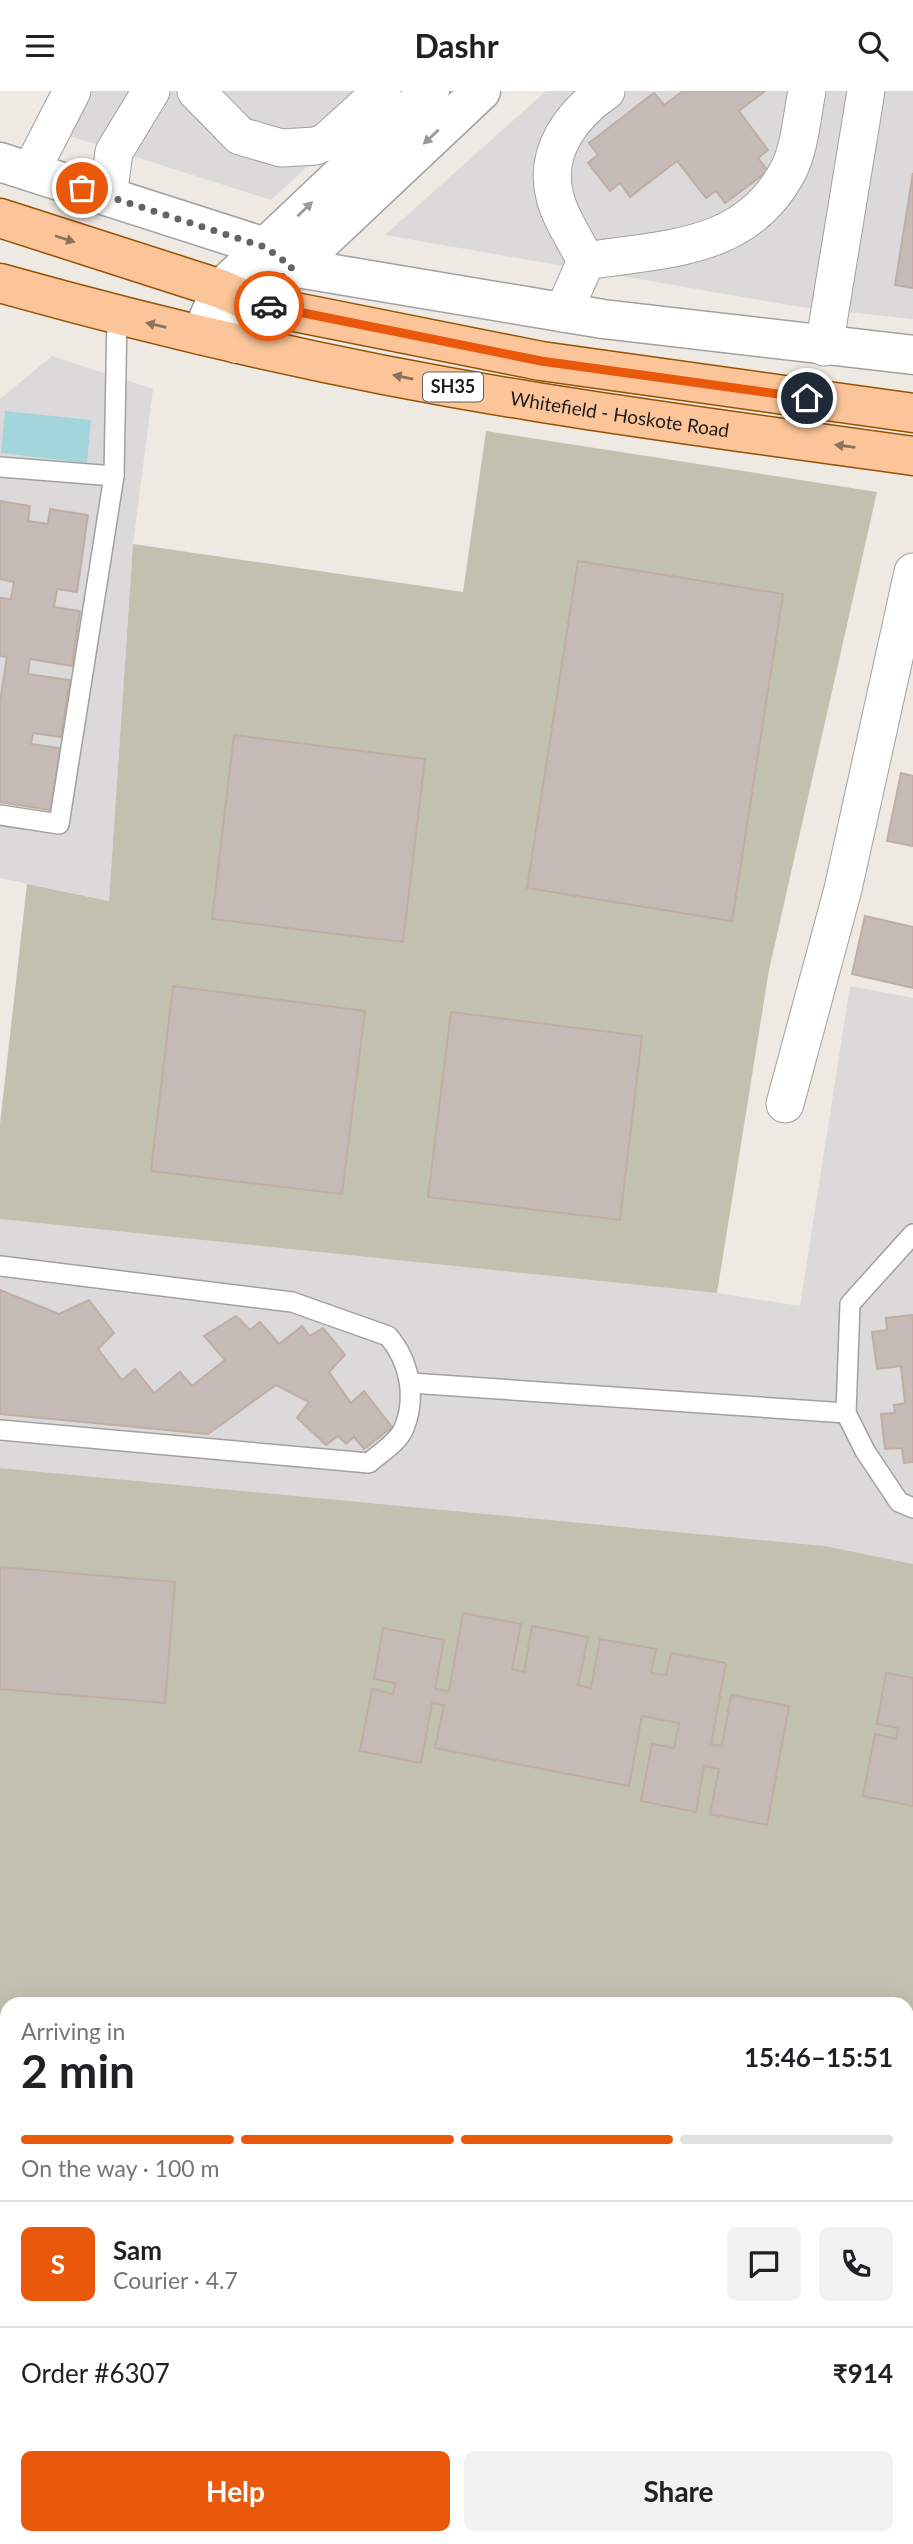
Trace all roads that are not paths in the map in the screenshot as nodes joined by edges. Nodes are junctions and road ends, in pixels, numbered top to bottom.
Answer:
1 (72, 91) edge
2 (151, 91) edge
3 (196, 91) edge
4 (382, 91) edge
5 (430, 91) edge
6 (481, 91) edge
7 (606, 91) edge
8 (807, 91) edge
9 (866, 91) edge
10 (16, 166) edge
11 (108, 197) junction
12 (0, 218) edge
13 (279, 257) junction
14 (586, 261) junction
15 (0, 283) edge
16 (238, 297) junction
17 (563, 313) junction
18 (117, 316) junction
19 (201, 335) junction
20 (237, 344) junction
21 (824, 347) junction
22 (913, 355) edge
23 (913, 413) edge
24 (913, 456) edge
25 (0, 467) edge
26 (114, 476) junction
27 (913, 572) edge
28 (0, 815) edge
29 (785, 1104) dead end
30 (913, 1234) edge
31 (0, 1266) edge
32 (411, 1383) junction
33 (846, 1413) junction
34 (0, 1430) edge
35 (913, 1509) edge

1 - 10 street
2 - 11 street
3 - 4 street
13 -> 5 street
6 -> 13 street
7 - 14 street
8 - 14 street
9 - 21 street
10 - 11 street
11 - 13 street
12 -> 16 main road, SH35
13 - 16 street
13 - 17 street
14 - 17 street
15 - 18 main road, Whitefield - Hoskote Road / SH35
16 - 19 street
16 - 20 street
16 - 23 main road, SH35
17 - 21 street
19 -> 18 main road, Whitefield - Hoskote Road / SH35
18 - 26 lane
19 - 20 main road, Whitefield - Hoskote Road / SH35
24 -> 20 main road, Whitefield - Hoskote Road / SH35
21 - 22 street
25 - 26 lane
26 - 28 lane
27 - 29 street
30 - 33 lane
31 - 32 lane
32 - 33 lane
32 - 34 lane
33 - 35 lane

